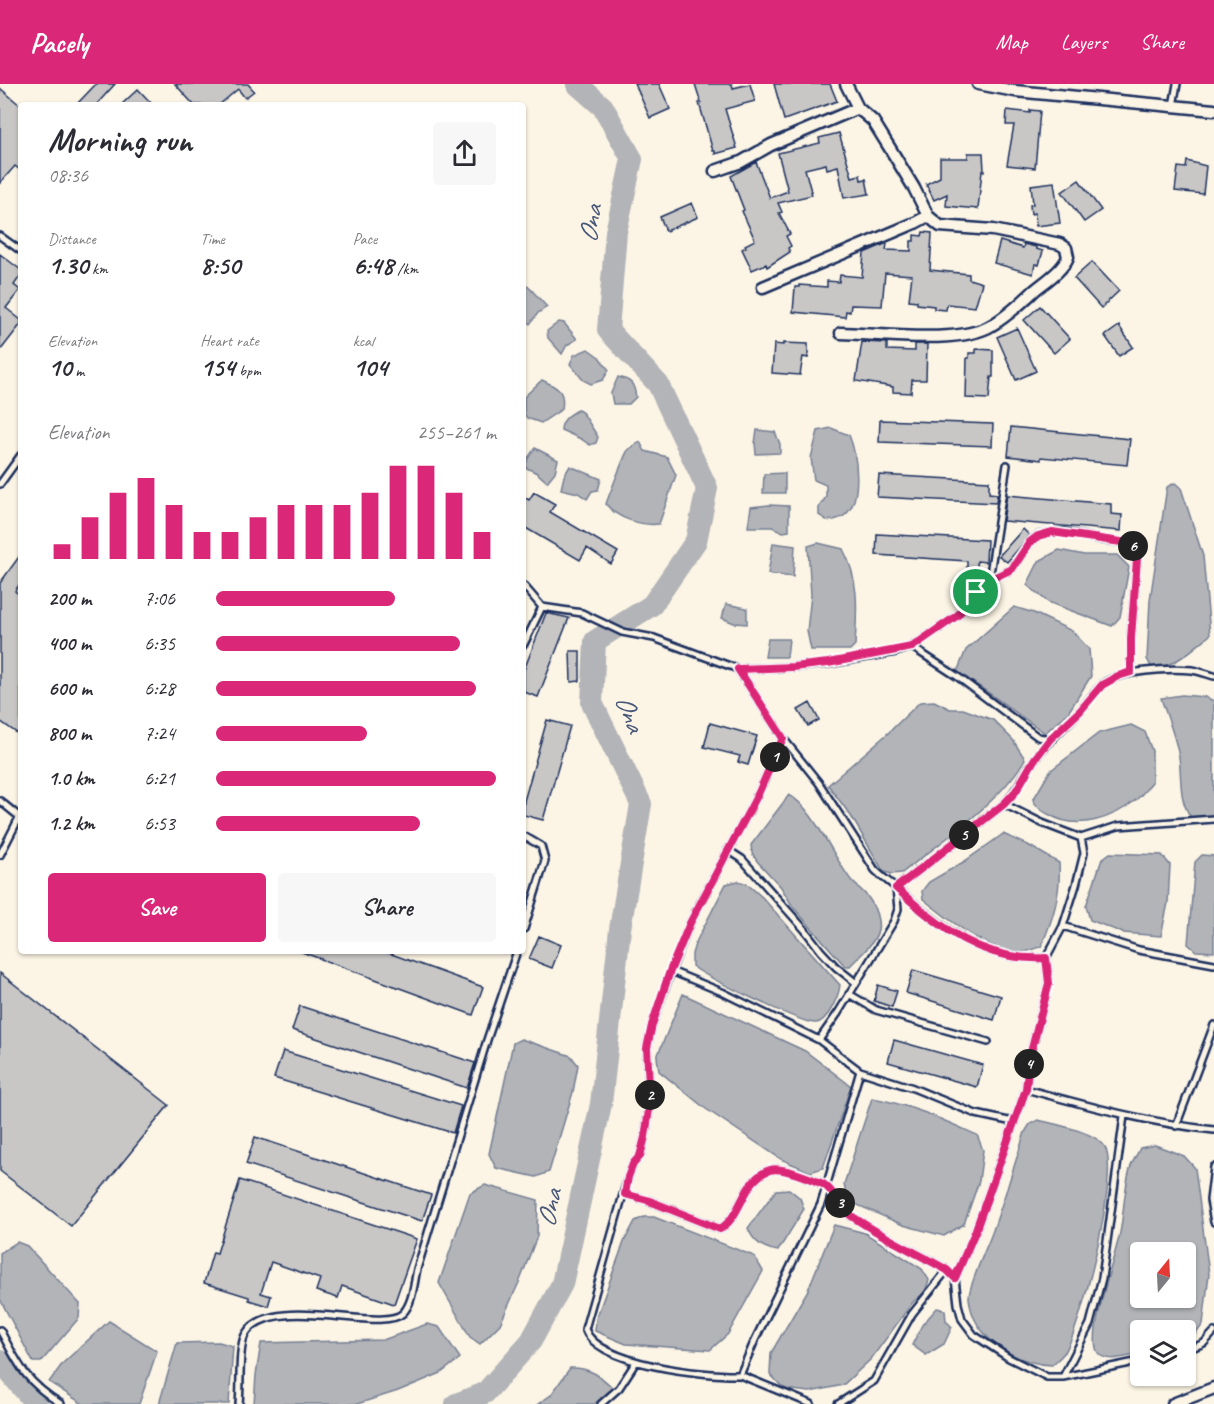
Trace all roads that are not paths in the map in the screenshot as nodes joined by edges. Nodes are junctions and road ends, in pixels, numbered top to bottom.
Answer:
1 (846, 84) edge
2 (978, 84) edge
3 (1177, 84) edge
4 (1173, 106) junction
5 (858, 108) junction
6 (1214, 110) edge
7 (716, 171) dead end
8 (928, 216) junction
9 (0, 236) edge
10 (18, 249) edge
11 (763, 287) dead end
12 (841, 333) dead end
13 (18, 459) edge
14 (1006, 465) dead end
15 (0, 484) edge
16 (989, 580) junction
17 (526, 588) edge
18 (542, 607) junction
19 (526, 640) edge
20 (912, 647) junction
21 (738, 669) junction
22 (1131, 672) junction
23 (1214, 676) edge
24 (783, 738) junction
25 (1050, 739) junction
26 (0, 801) edge
27 (1004, 804) junction
28 (18, 816) edge
29 (1214, 819) edge
30 (18, 822) edge
31 (526, 837) edge
32 (1081, 838) junction
33 (728, 850) junction
34 (0, 855) edge
35 (896, 888) junction
36 (526, 923) edge
37 (1063, 926) junction
38 (516, 954) edge
39 (1046, 958) junction
40 (1214, 964) edge
41 (670, 971) junction
42 (855, 982) junction
43 (849, 994) junction
44 (1214, 1025) edge
45 (819, 1040) junction
46 (988, 1042) dead end
47 (860, 1071) junction
48 (1026, 1089) junction
49 (1124, 1116) junction
50 (1013, 1122) junction
51 (1176, 1126) junction
52 (1214, 1130) edge
53 (1214, 1167) edge
54 (826, 1186) junction
55 (625, 1194) junction
56 (1214, 1222) edge
57 (947, 1270) junction
58 (955, 1278) junction
59 (0, 1329) edge
60 (1214, 1332) edge
61 (1196, 1346) edge
62 (636, 1362) junction
63 (1130, 1363) edge
64 (740, 1375) junction
65 (1063, 1377) junction
66 (1214, 1389) edge
67 (61, 1404) edge
68 (239, 1404) edge
69 (601, 1404) edge
70 (811, 1404) edge
71 (838, 1404) edge
72 (1173, 1404) edge

1 - 5 street
2 - 4 street
3 - 4 lane
4 - 6 street
5 - 7 street
5 - 8 street
8 - 11 street
8 - 12 street
9 - 10 lane
13 - 15 lane
14 - 16 lane
16 - 20 lane
16 - 22 lane
17 - 18 lane
18 - 19 lane
18 - 21 lane
20 - 21 lane
20 - 25 lane
21 - 24 lane
22 - 23 lane
22 - 25 lane
24 - 33 lane
24 - 35 lane
25 - 27 lane
26 - 28 lane
27 - 32 lane
27 - 35 lane
29 - 32 lane
30 - 34 lane
31 - 36 lane
32 - 37 lane
33 - 41 lane
33 - 42 lane
35 - 39 lane
35 - 42 lane
37 - 39 lane
37 - 40 lane
38 - 68 lane
39 - 48 lane
41 - 45 lane
41 - 55 lane
42 - 43 lane
43 - 45 lane
43 - 46 lane
44 - 51 lane
45 - 47 lane
47 - 50 lane
47 - 54 lane
48 - 49 lane
48 - 50 lane
49 - 51 lane
49 - 65 lane
50 - 58 lane
51 - 52 lane
53 - 56 lane
54 - 55 lane
54 - 57 lane
54 - 64 lane
55 - 62 lane
57 - 58 lane
57 - 71 lane
58 - 65 lane
59 - 67 lane
60 - 61 lane
62 - 64 lane
62 - 69 lane
63 - 65 lane
64 - 70 lane
66 - 72 street

